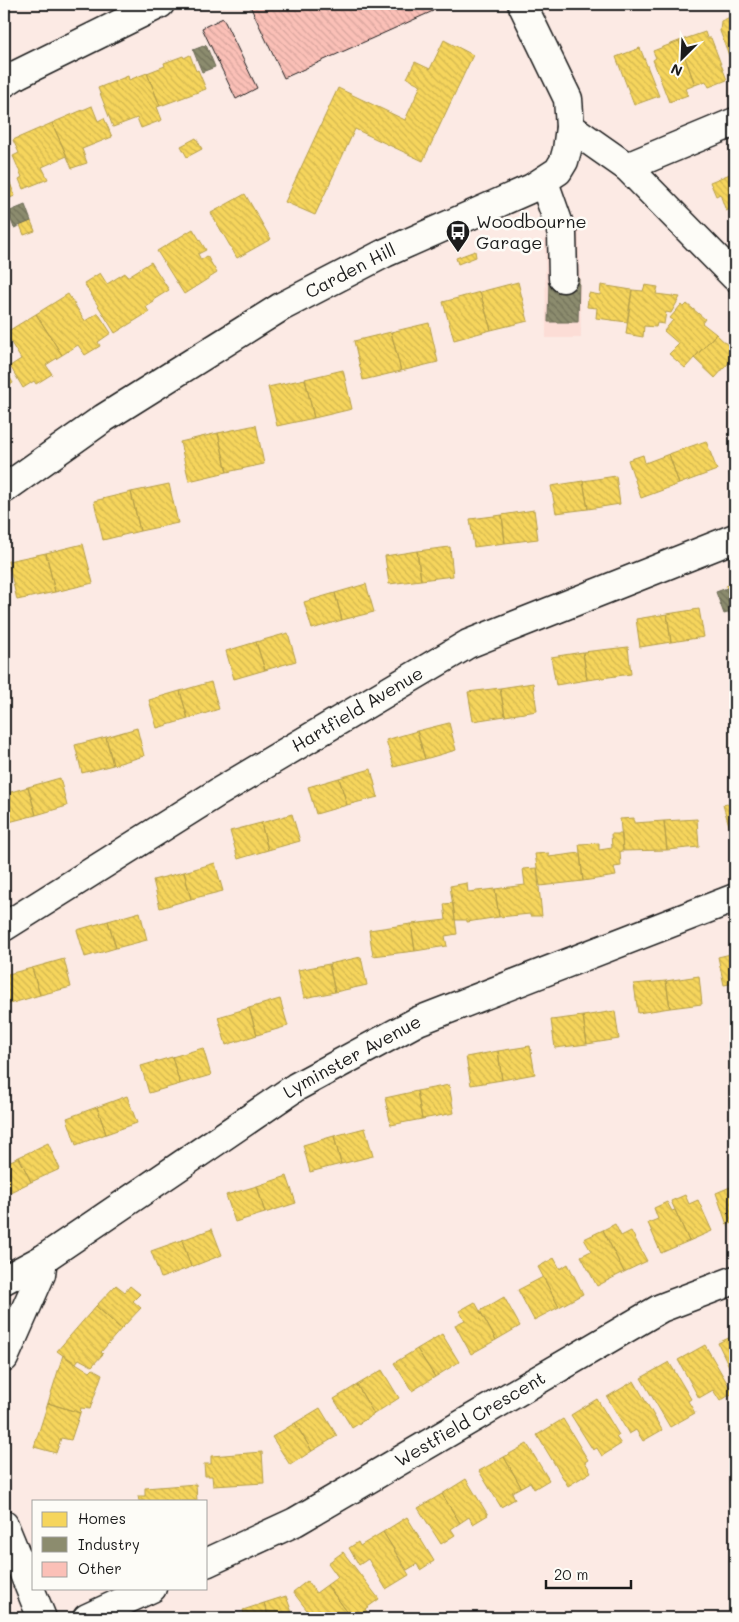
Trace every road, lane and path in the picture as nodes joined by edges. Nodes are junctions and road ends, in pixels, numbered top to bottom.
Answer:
1 (160, 4) edge
2 (522, 4) edge
3 (4, 83) edge
4 (735, 122) edge
5 (570, 127) junction
6 (627, 167) junction
7 (544, 182) junction
8 (735, 277) edge
9 (563, 278) dead end
10 (4, 489) edge
11 (735, 538) edge
12 (735, 898) edge
13 (4, 926) edge
14 (43, 1259) junction
15 (4, 1280) edge
16 (735, 1280) edge
17 (4, 1358) edge
18 (4, 1525) edge
19 (208, 1562) edge
20 (148, 1590) edge
21 (42, 1618) edge
22 (87, 1618) edge

1 - 3 street
2 - 5 street, Carden Hill
4 - 6 street
5 - 6 street
5 - 7 street, Carden Hill
6 - 8 street
7 - 9 street
7 - 10 street, Carden Hill
11 - 13 street, Hartfield Avenue
12 - 14 street, Lyminster Avenue
14 - 15 street, Lyminster Avenue
14 - 17 street
16 - 19 street, Westfield Crescent
18 - 21 street
20 - 22 street

